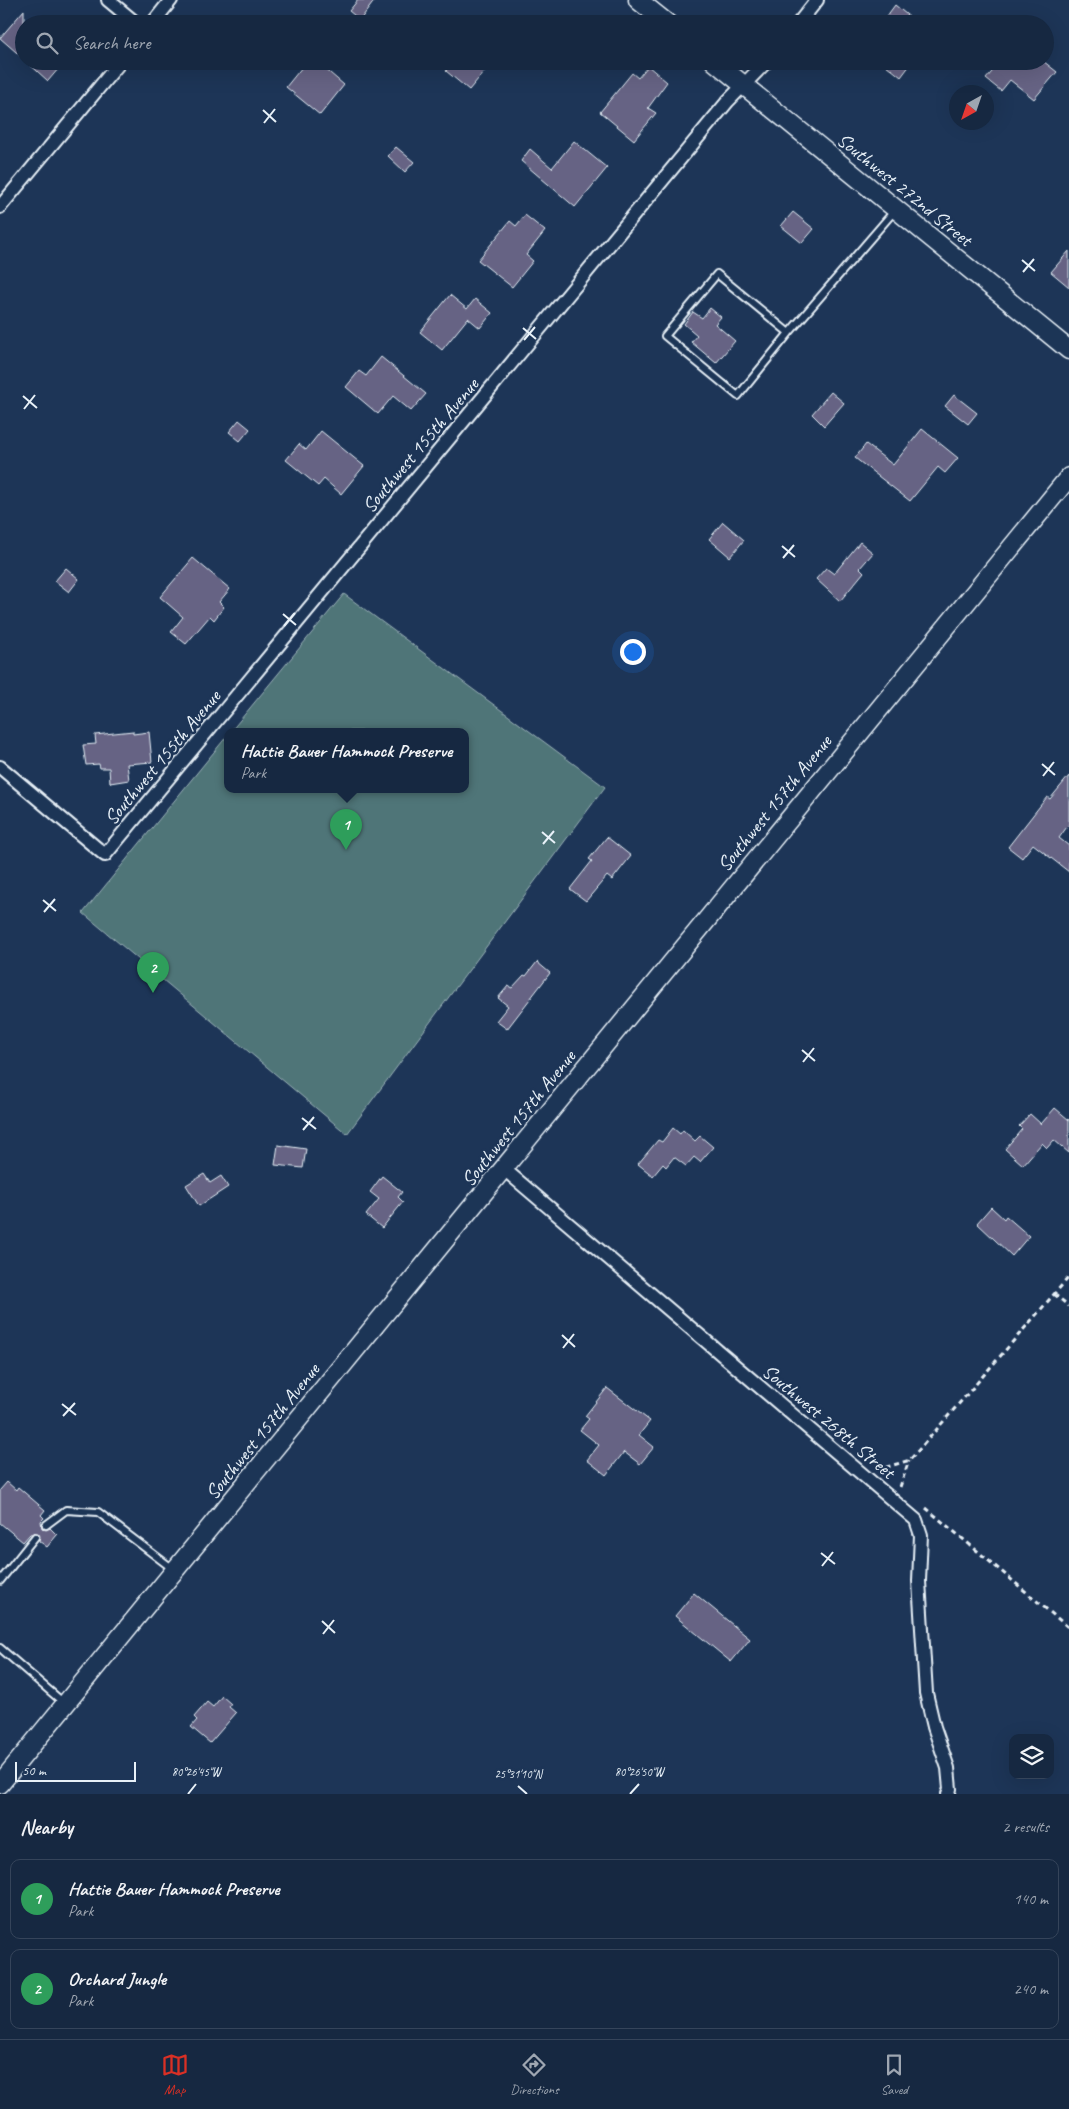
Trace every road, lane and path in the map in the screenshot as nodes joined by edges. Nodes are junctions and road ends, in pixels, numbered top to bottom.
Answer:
1 (108, 0) edge
2 (171, 0) edge
3 (638, 0) edge
4 (818, 0) edge
5 (126, 15) edge
6 (159, 15) edge
7 (657, 15) edge
8 (806, 15) edge
9 (114, 70) edge
10 (725, 70) edge
11 (759, 70) edge
12 (744, 86) junction
13 (0, 207) edge
14 (897, 208) junction
15 (789, 333) junction
16 (1069, 350) edge
17 (1069, 477) edge
18 (0, 767) edge
19 (504, 1169) junction
20 (1069, 1277) edge
21 (1054, 1294) junction
22 (1069, 1306) edge
23 (910, 1460) junction
24 (864, 1475) junction
25 (906, 1492) dead end
26 (921, 1504) dead end
27 (46, 1525) dead end
28 (35, 1537) dead end
29 (175, 1571) junction
30 (0, 1581) edge
31 (1069, 1628) edge
32 (0, 1648) edge
33 (66, 1705) junction
34 (0, 1784) edge
35 (948, 1794) edge

1 - 5 street
2 - 6 street
3 - 7 street
4 - 8 street
9 - 13 street
10 - 12 street, Southwest 272nd Street
11 - 12 street, Southwest 155th Avenue
12 - 14 street, Southwest 272nd Street
12 - 18 street, Southwest 155th Avenue
14 - 15 lane
14 - 16 street, Southwest 272nd Street
15 - 15 lane
17 - 19 street, Southwest 157th Avenue
19 - 24 street, Southwest 268th Street
19 - 29 street, Southwest 157th Avenue
20 - 21 path
21 - 22 path
21 - 23 path
23 - 24 path
23 - 25 path
24 - 35 street, Southwest 268th Street
26 - 31 path
27 - 29 lane
28 - 30 lane
29 - 33 street, Southwest 157th Avenue
32 - 33 lane
33 - 34 street, Southwest 157th Avenue

